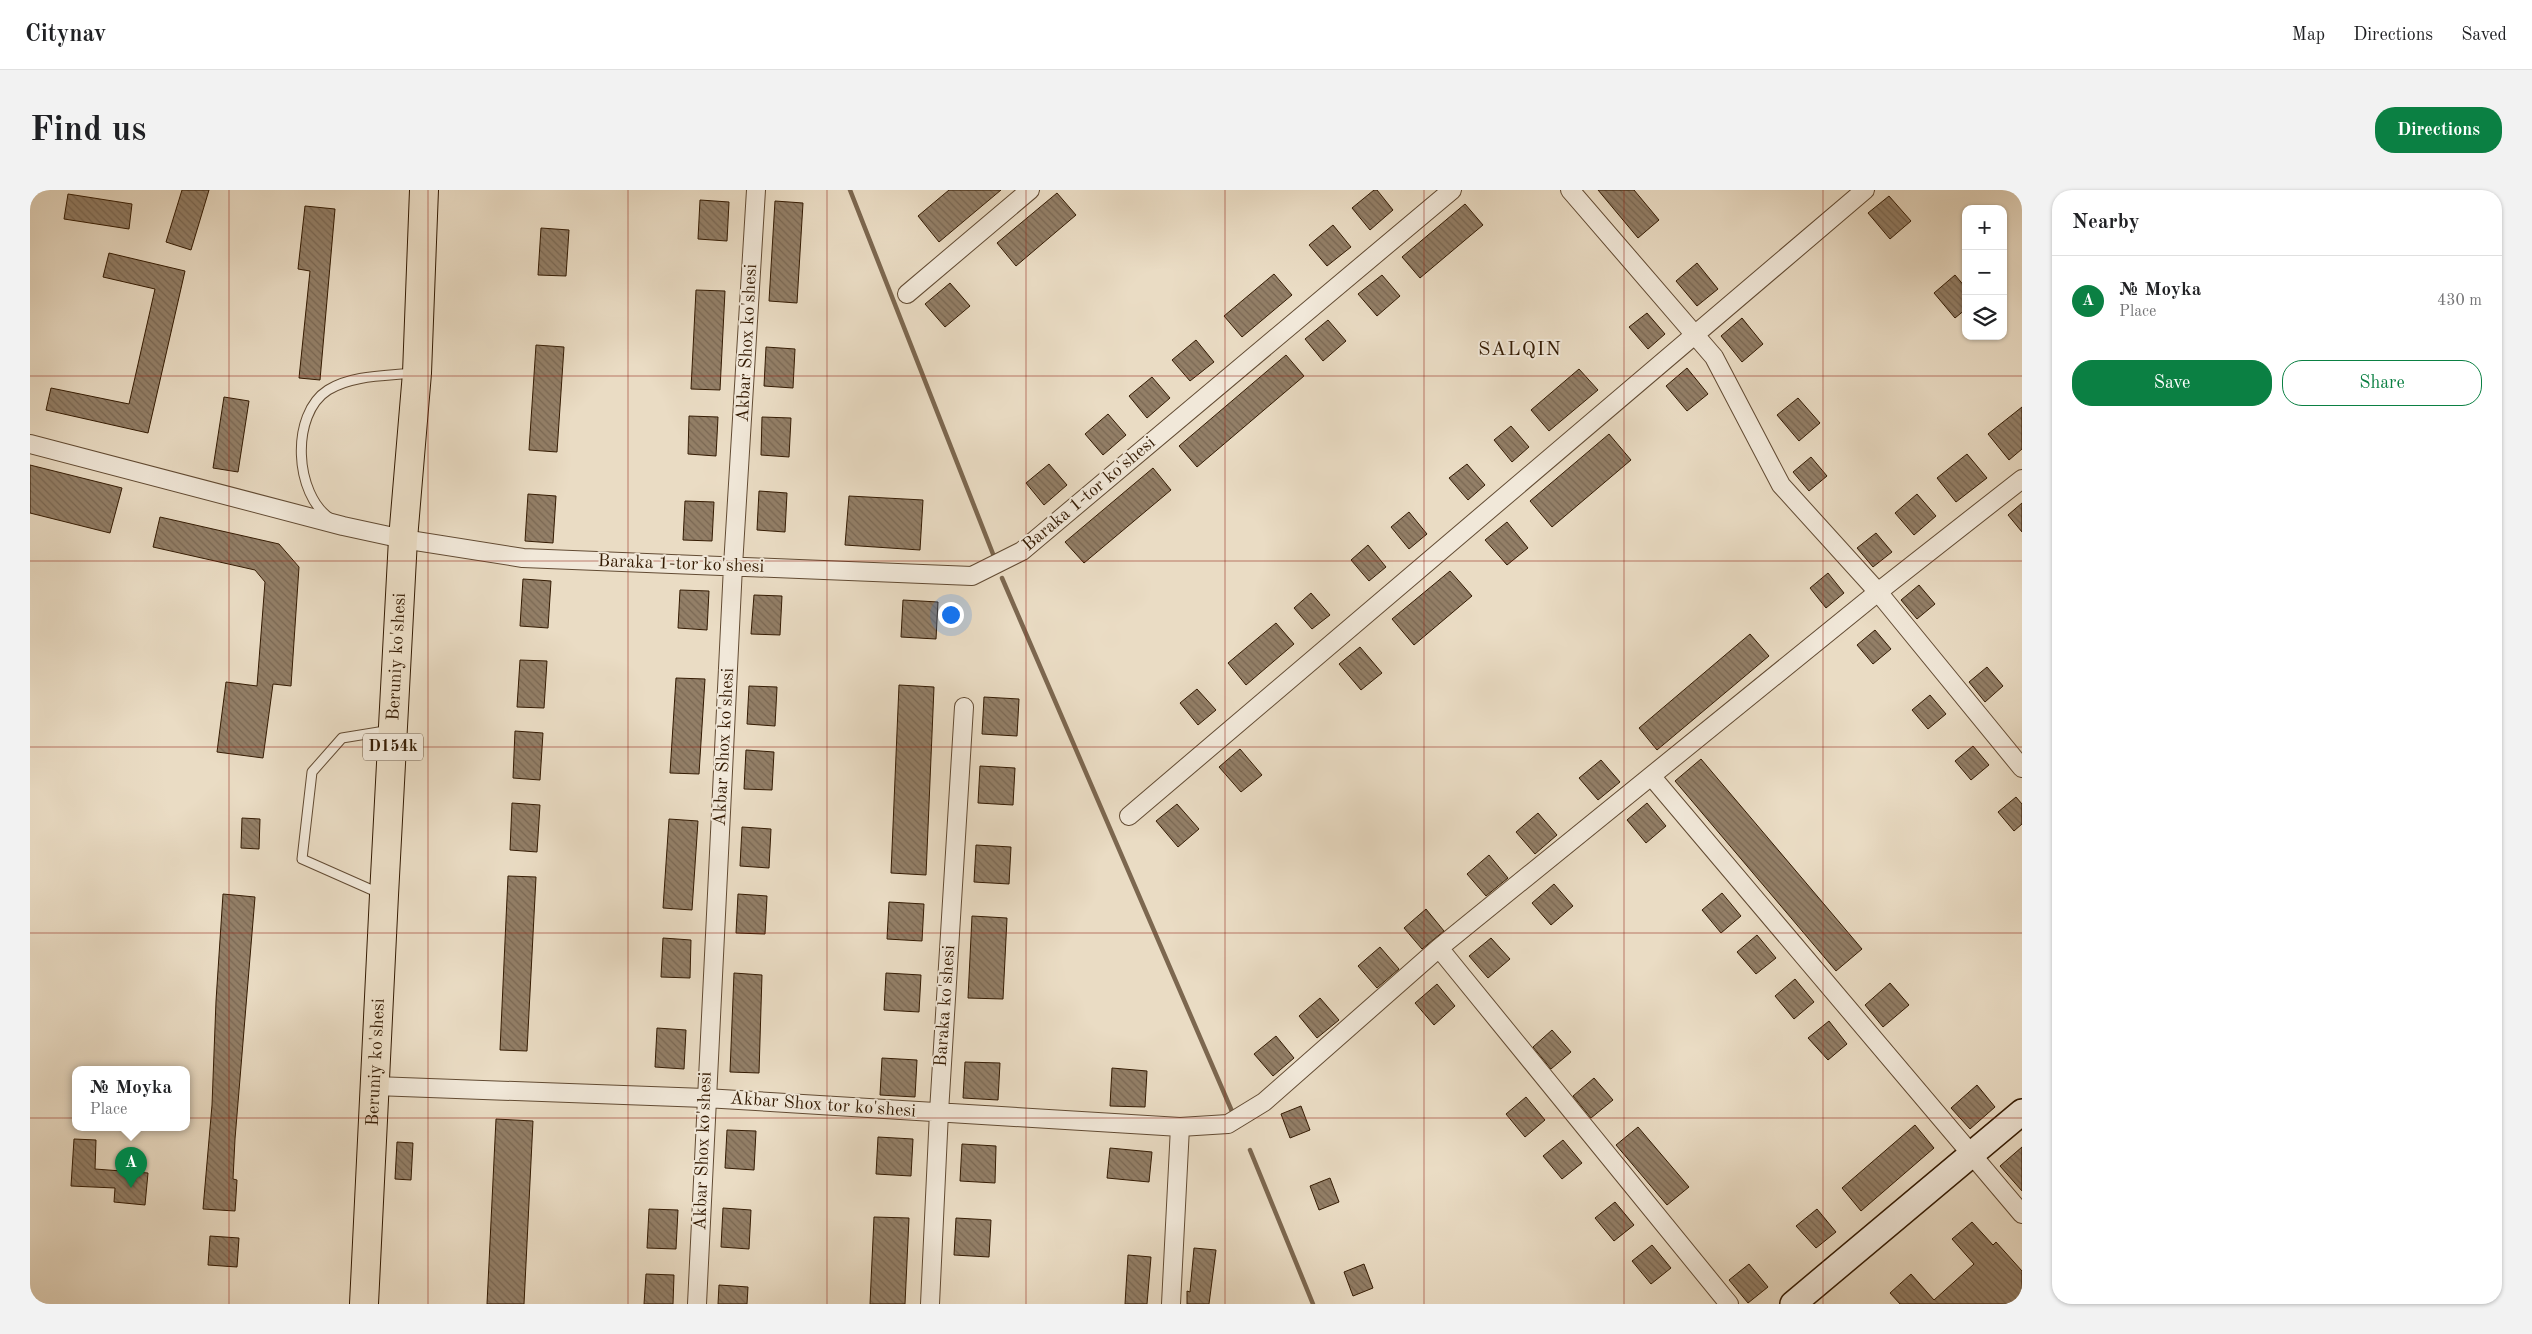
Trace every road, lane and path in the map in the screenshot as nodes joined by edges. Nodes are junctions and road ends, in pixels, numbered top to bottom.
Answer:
1 (424, 190) edge
2 (756, 190) edge
3 (1030, 190) edge
4 (1452, 190) edge
5 (1570, 190) edge
6 (1865, 190) edge
7 (907, 294) dead end
8 (1695, 335) junction
9 (417, 373) junction
10 (30, 444) edge
11 (2022, 479) edge
12 (343, 526) junction
13 (403, 539) junction
14 (733, 566) junction
15 (1878, 592) junction
16 (964, 707) dead end
17 (394, 730) junction
18 (2022, 768) edge
19 (1652, 777) junction
20 (1129, 816) dead end
21 (384, 895) junction
22 (1439, 948) junction
23 (375, 1086) junction
24 (705, 1098) junction
25 (938, 1112) junction
26 (2022, 1112) edge
27 (1180, 1127) junction
28 (1971, 1155) junction
29 (2022, 1214) edge
30 (364, 1304) edge
31 (697, 1304) edge
32 (930, 1304) edge
33 (1171, 1304) edge
34 (1729, 1304) edge
35 (1793, 1304) edge

1 - 9 main road, Beruniy ko'shesi / D154k
2 - 14 street, Akbar Shox ko'shesi
3 - 7 street
4 - 14 street, Baraka 1-tor ko'shesi
5 - 8 street
6 - 8 street
8 - 15 street
8 - 20 street
9 - 12 lane
9 - 13 main road, Beruniy ko'shesi / D154k
10 - 12 street, Baraka 1-tor ko'shesi
11 - 15 street, Akbar Shox tor ko'shesi
12 - 13 street, Baraka 1-tor ko'shesi
13 - 14 street, Baraka 1-tor ko'shesi
13 - 17 main road, Beruniy ko'shesi / D154k
14 - 24 street, Akbar Shox ko'shesi
15 - 18 street
15 - 19 street, Akbar Shox tor ko'shesi
16 - 25 street, Baraka ko'shesi
17 - 21 main road, Beruniy ko'shesi / D154k
17 - 21 lane
19 - 22 street, Akbar Shox tor ko'shesi
19 - 28 street
21 - 23 main road, Beruniy ko'shesi / D154k
22 - 27 street, Akbar Shox tor ko'shesi
22 - 34 street
23 - 24 street, Akbar Shox tor ko'shesi
23 - 30 main road, Beruniy ko'shesi / D154k
24 - 25 street, Akbar Shox tor ko'shesi
24 - 31 street, Akbar Shox ko'shesi
25 - 27 street, Akbar Shox tor ko'shesi
25 - 32 street, Baraka ko'shesi
26 - 28 street
27 - 33 street
28 - 29 street
28 - 35 street

